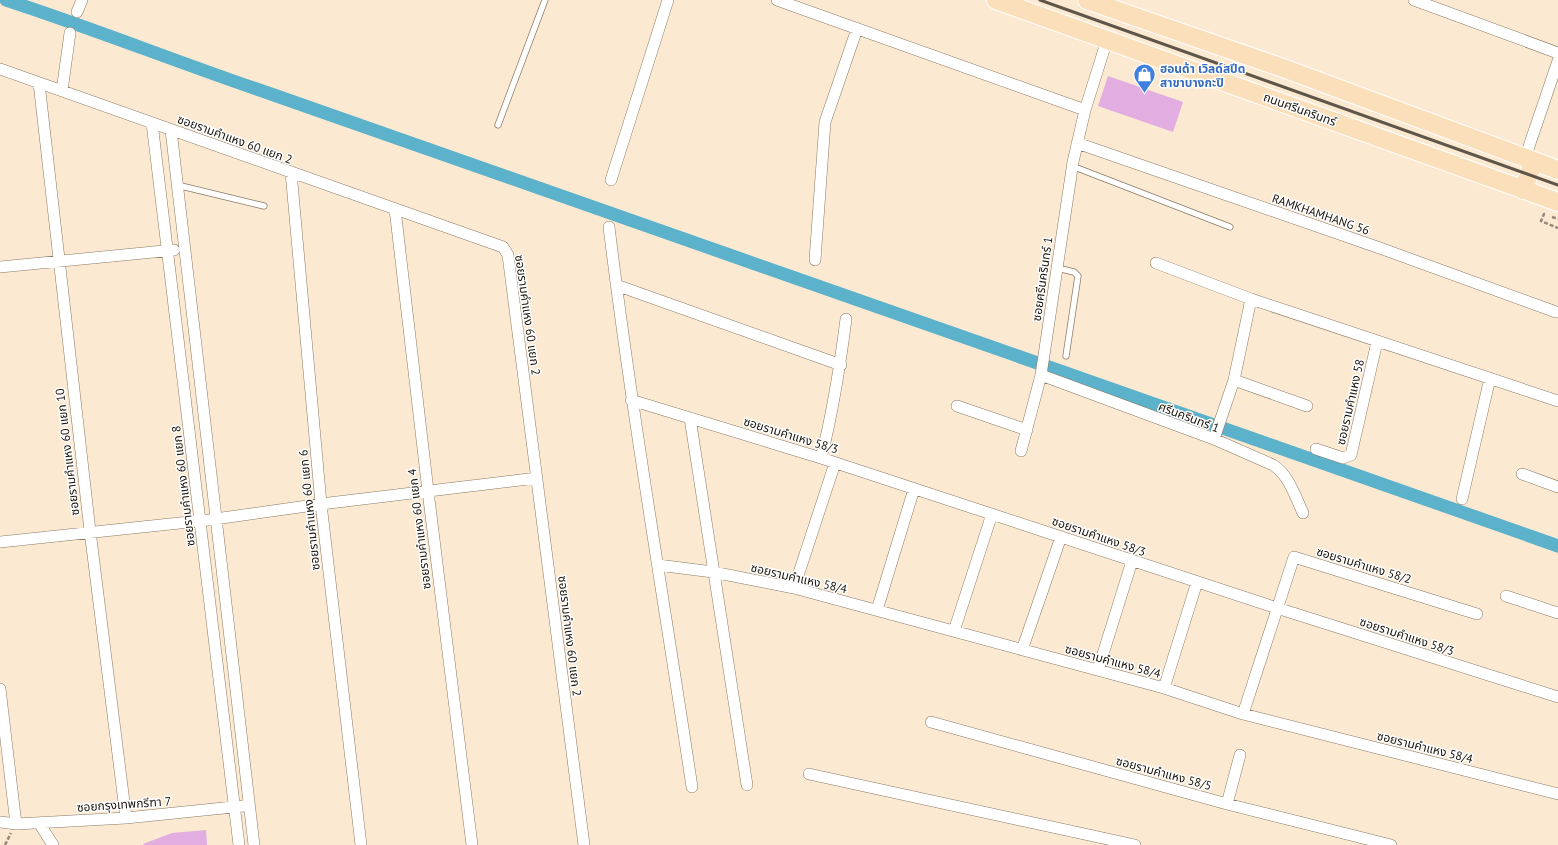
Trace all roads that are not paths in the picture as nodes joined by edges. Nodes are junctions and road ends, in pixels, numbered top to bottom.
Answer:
1 (82, 0) edge
2 (545, 0) edge
3 (668, 0) edge
4 (777, 0) edge
5 (996, 0) edge
6 (1087, 0) edge
7 (1414, 0) edge
8 (76, 12) dead end
9 (857, 28) junction
10 (70, 33) dead end
11 (1107, 40) junction
12 (1558, 53) edge
13 (1558, 61) edge
14 (0, 69) edge
15 (39, 83) junction
16 (62, 91) junction
17 (1085, 110) junction
18 (152, 123) junction
19 (498, 125) dead end
20 (171, 130) junction
21 (1077, 143) junction
22 (1529, 159) junction
23 (1072, 166) junction
24 (1558, 170) edge
25 (291, 172) junction
26 (611, 180) dead end
27 (178, 185) junction
28 (1523, 190) junction
29 (1558, 202) edge
30 (264, 206) dead end
31 (395, 209) junction
32 (609, 227) dead end
33 (1230, 227) dead end
34 (185, 248) junction
35 (168, 250) junction
36 (815, 260) dead end
37 (58, 262) junction
38 (1156, 263) dead end
39 (0, 267) edge
40 (1057, 268) junction
41 (616, 285) junction
42 (1250, 299) junction
43 (1557, 310) edge
44 (846, 319) dead end
45 (1377, 342) junction
46 (1066, 356) dead end
47 (840, 365) junction
48 (1042, 372) junction
49 (1490, 378) junction
50 (1234, 380) junction
51 (200, 381) junction
52 (184, 384) junction
53 (631, 400) junction
54 (1558, 401) edge
55 (957, 406) dead end
56 (1307, 406) dead end
57 (690, 418) junction
58 (1027, 430) junction
59 (1214, 439) junction
60 (1316, 450) dead end
61 (1021, 451) dead end
62 (821, 458) junction
63 (835, 463) junction
64 (1522, 474) dead end
65 (537, 478) junction
66 (1558, 487) edge
67 (914, 489) junction
68 (428, 491) junction
69 (1462, 499) dead end
70 (321, 504) junction
71 (1303, 513) dead end
72 (992, 514) junction
73 (216, 519) junction
74 (200, 520) junction
75 (90, 532) junction
76 (1061, 537) junction
77 (0, 542) edge
78 (1132, 561) junction
79 (658, 565) junction
80 (714, 572) junction
81 (1197, 582) junction
82 (794, 588) junction
83 (1506, 596) dead end
84 (1277, 608) junction
85 (876, 610) junction
86 (1558, 613) edge
87 (1477, 614) dead end
88 (954, 631) junction
89 (1022, 650) junction
90 (233, 668) junction
91 (1098, 670) junction
92 (218, 671) junction
93 (1164, 688) junction
94 (0, 689) edge
95 (1558, 697) edge
96 (1242, 714) junction
97 (931, 722) dead end
98 (1240, 755) dead end
99 (809, 774) dead end
100 (747, 785) dead end
101 (692, 787) dead end
102 (1558, 794) edge
103 (1227, 804) junction
104 (249, 805) junction
105 (235, 808) junction
106 (126, 818) junction
107 (0, 822) edge
108 (39, 823) junction
109 (16, 824) junction
110 (53, 845) edge
111 (240, 845) edge
112 (254, 845) edge
113 (361, 845) edge
114 (472, 845) edge
115 (584, 845) edge
116 (1135, 845) edge
117 (1391, 845) edge

1 - 8 street
2 - 19 lane
3 - 26 street
4 - 9 street
5 - 11 main road, ถนนศรีนครินทร์
6 - 22 main road
7 - 12 street
9 - 17 street
9 - 36 street
10 - 16 street
11 - 17 street, ซอยศรีนครินทร์ 1
11 - 28 main road, ถนนศรีนครินทร์
13 - 22 street
14 - 15 street, ซอยรามคำแหง 60 แยก 2
15 - 16 street, ซอยรามคำแหง 60 แยก 2
15 - 37 street, ซอยรามคำแหง 60 แยก 10
16 - 18 street, ซอยรามคำแหง 60 แยก 2
17 - 21 street, ซอยศรีนครินทร์ 1
18 - 20 street, ซอยรามคำแหง 60 แยก 2
18 - 35 street, ซอยรามคำแหง 60 แยก 8
20 - 25 street, ซอยรามคำแหง 60 แยก 2
20 - 27 street
21 - 23 street, ซอยศรีนครินทร์ 1
21 - 43 street, RAMKHAMHANG 56
22 - 24 main road
22 - 28 main road
23 - 33 lane
23 - 40 street, ซอยศรีนครินทร์ 1
25 - 31 street, ซอยรามคำแหง 60 แยก 2
25 - 70 street, ซอยรามคำแหง 60 แยก 6
27 - 30 lane
27 - 34 street
28 - 29 main road, ถนนศรีนครินทร์
31 - 65 street, ซอยรามคำแหง 60 แยก 2
31 - 68 street, ซอยรามคำแหง 60 แยก 4
32 - 41 street
34 - 35 street
34 - 51 street
35 - 37 street
35 - 52 street, ซอยรามคำแหง 60 แยก 8
37 - 39 street
37 - 75 street, ซอยรามคำแหง 60 แยก 10
38 - 42 street
40 - 46 lane
40 - 48 street, ซอยศรีนครินทร์ 1
41 - 47 street
41 - 53 street
42 - 45 street
42 - 50 street
44 - 47 street
45 - 49 street
45 - 60 street, ซอยรามคำแหง 58
47 - 62 street
48 - 58 street, ซอยศรีนครินทร์ 1
48 - 59 street, ศรีนครินทร์ 1
49 - 54 street
49 - 69 street
50 - 56 street
50 - 59 street
51 - 52 street
51 - 73 street
52 - 74 street, ซอยรามคำแหง 60 แยก 8
53 - 57 street, ซอยรามคำแหง 58/3
53 - 79 street
55 - 58 street
57 - 62 street, ซอยรามคำแหง 58/3
57 - 80 street
58 - 61 street, ซอยศรีนครินทร์ 1
59 - 71 street, ศรีนครินทร์ 1
62 - 63 street, ซอยรามคำแหง 58/3
63 - 67 street, ซอยรามคำแหง 58/3
63 - 82 street
64 - 66 street
65 - 68 street
65 - 115 street, ซอยรามคำแหง 60 แยก 2
67 - 72 street, ซอยรามคำแหง 58/3
67 - 85 street
68 - 70 street
68 - 114 street, ซอยรามคำแหง 60 แยก 4
70 - 73 street
70 - 113 street, ซอยรามคำแหง 60 แยก 6
72 - 76 street, ซอยรามคำแหง 58/3
72 - 88 street
73 - 74 street
73 - 90 street
74 - 75 street
74 - 92 street, ซอยรามคำแหง 60 แยก 8
75 - 77 street
75 - 106 street, ซอยรามคำแหง 60 แยก 10
76 - 78 street, ซอยรามคำแหง 58/3
76 - 89 street
78 - 81 street, ซอยรามคำแหง 58/3
78 - 91 street
79 - 80 street, ซอยรามคำแหง 58/4
79 - 101 street
80 - 82 street, ซอยรามคำแหง 58/4
80 - 100 street
81 - 84 street, ซอยรามคำแหง 58/3
81 - 93 street
82 - 85 street, ซอยรามคำแหง 58/4
83 - 86 street
84 - 87 street, ซอยรามคำแหง 58/2
84 - 95 street, ซอยรามคำแหง 58/3
84 - 96 street
85 - 88 street, ซอยรามคำแหง 58/4
88 - 89 street, ซอยรามคำแหง 58/4
89 - 91 street, ซอยรามคำแหง 58/4
90 - 92 street
90 - 104 street
91 - 93 street, ซอยรามคำแหง 58/4
92 - 105 street, ซอยรามคำแหง 60 แยก 8
93 - 96 street, ซอยรามคำแหง 58/4
94 - 109 street
96 - 102 street, ซอยรามคำแหง 58/4
97 - 103 street, ซอยรามคำแหง 58/5
98 - 103 street
99 - 116 street
103 - 117 street, ซอยรามคำแหง 58/5
104 - 105 street, ซอยกรุงเทพกรีฑา 7
104 - 112 street
105 - 106 street, ซอยกรุงเทพกรีฑา 7
105 - 111 street, ซอยรามคำแหง 60 แยก 8
106 - 108 street, ซอยกรุงเทพกรีฑา 7
107 - 109 street, ซอยกรุงเทพกรีฑา 7
108 - 109 street, ซอยกรุงเทพกรีฑา 7
108 - 110 street

